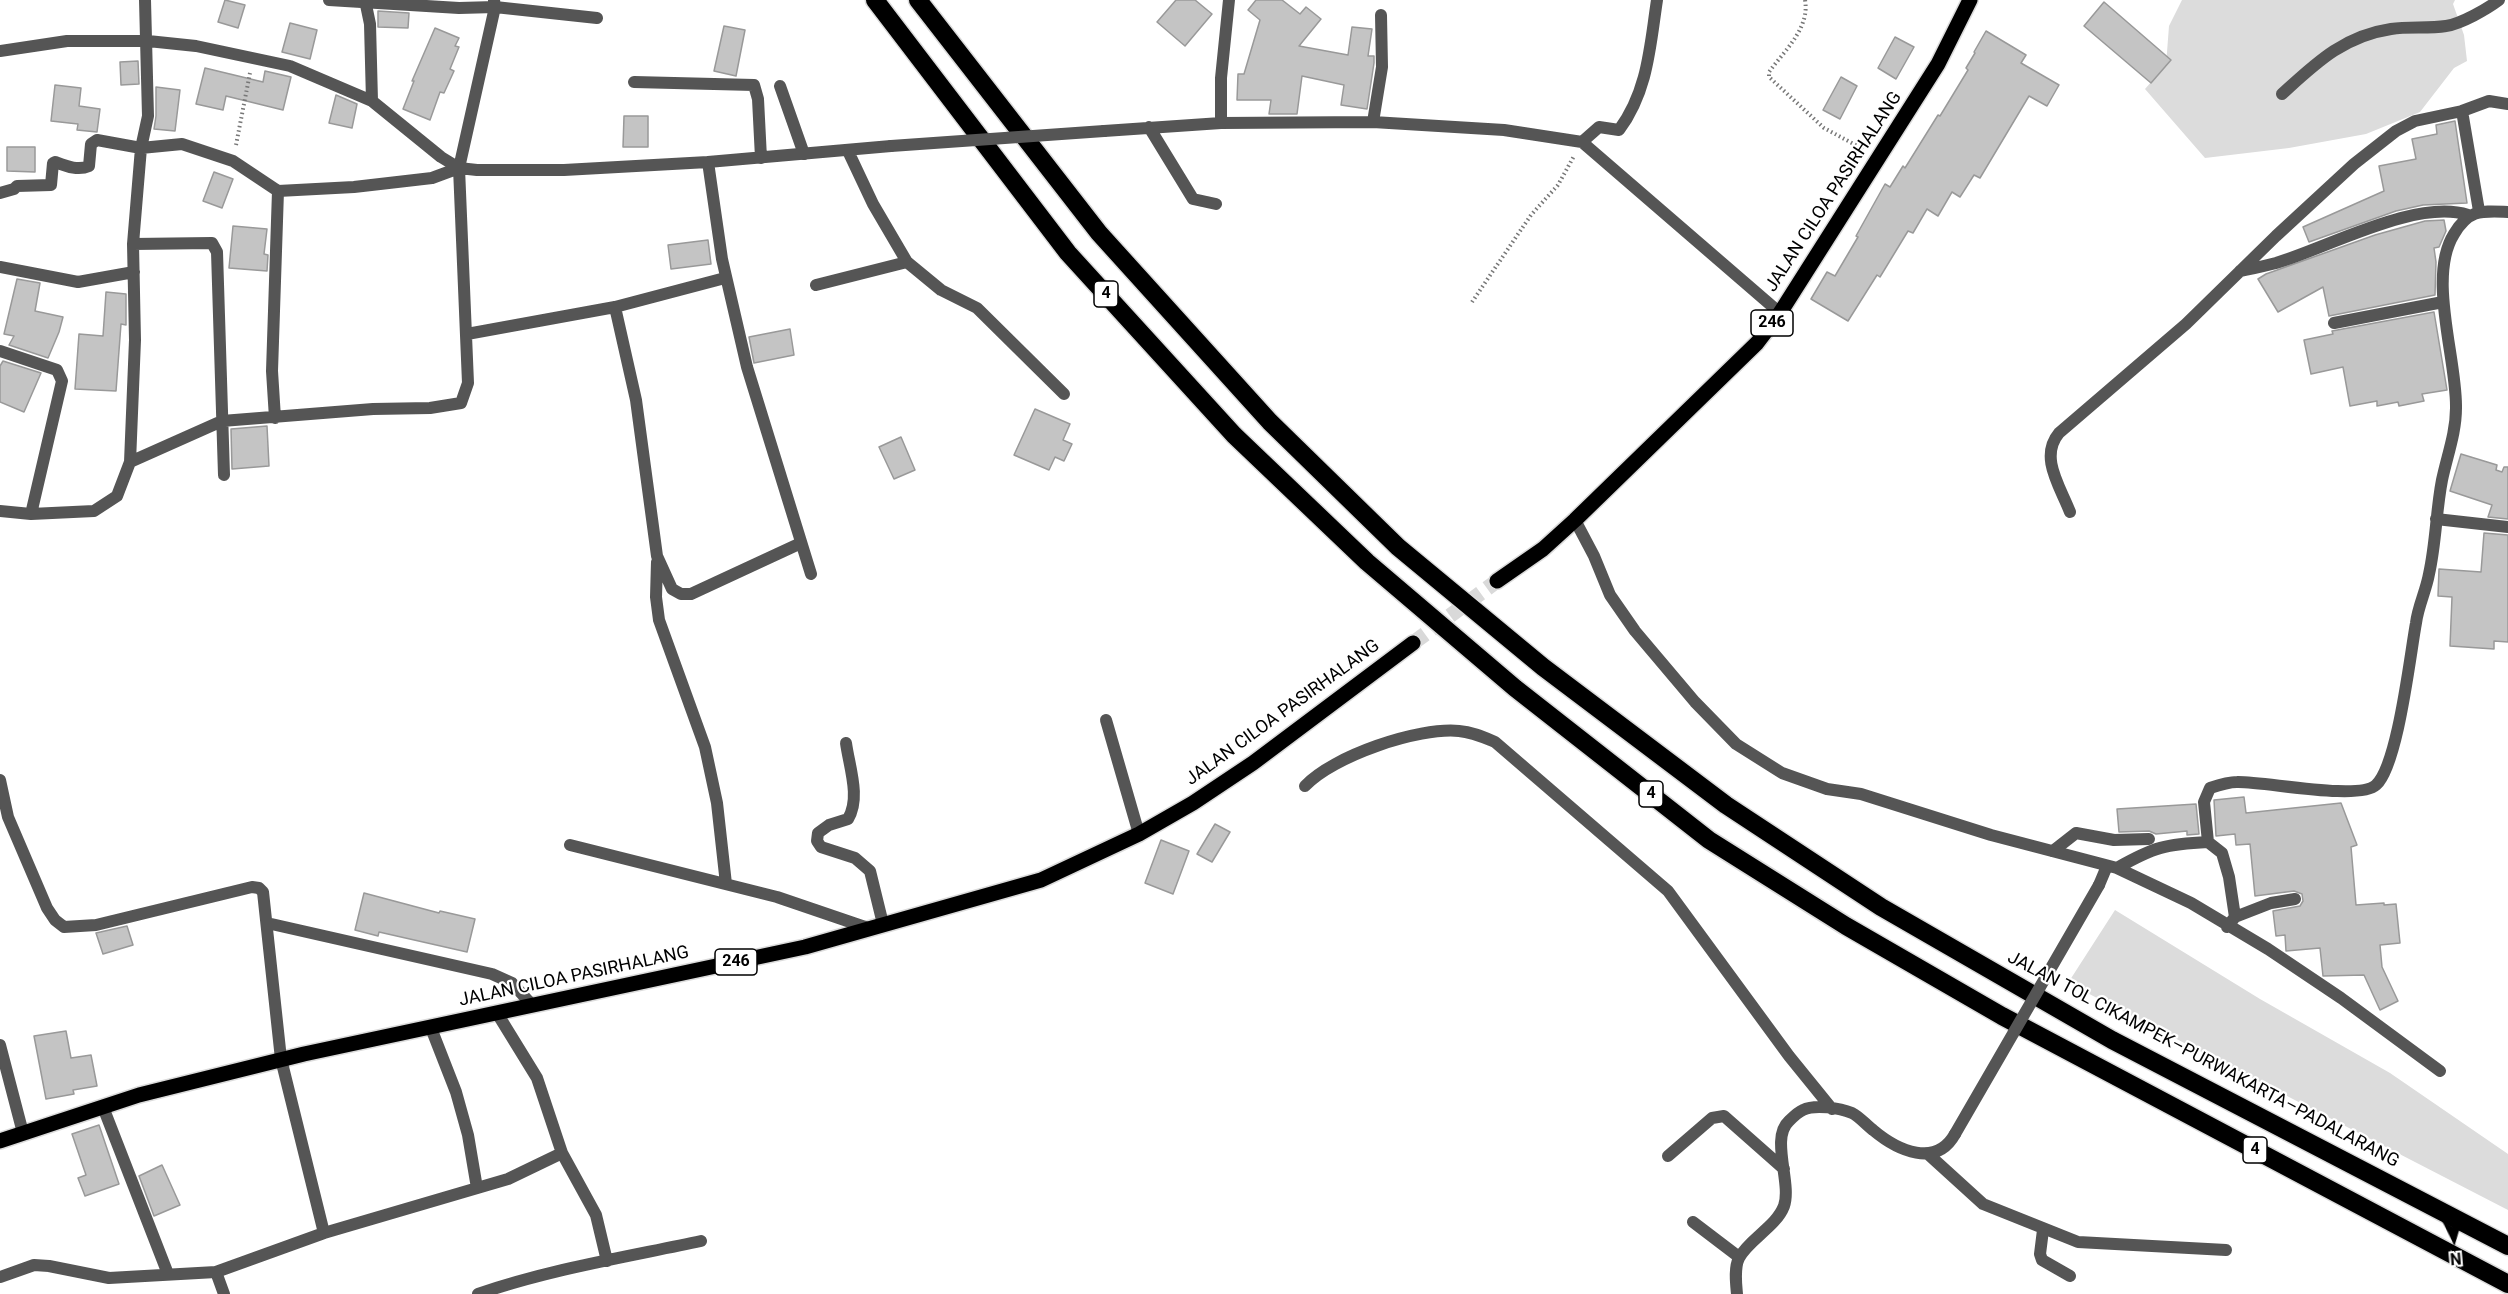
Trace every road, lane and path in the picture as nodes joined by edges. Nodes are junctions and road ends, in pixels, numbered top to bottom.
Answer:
1 (145, 0) edge
2 (329, 0) edge
3 (875, 0) edge
4 (918, 0) edge
5 (1230, 0) edge
6 (1657, 0) edge
7 (1805, 0) edge
8 (1970, 0) edge
9 (2499, 0) edge
10 (365, 1) edge
11 (495, 3) edge
12 (1382, 15) dead end
13 (597, 18) dead end
14 (148, 41) junction
15 (0, 51) edge
16 (253, 57) junction
17 (634, 82) dead end
18 (780, 86) dead end
19 (2282, 94) dead end
20 (372, 101) junction
21 (2508, 104) edge
22 (2462, 111) junction
23 (1372, 122) junction
24 (1221, 123) junction
25 (1149, 128) junction
26 (1582, 142) junction
27 (141, 148) junction
28 (848, 150) junction
29 (804, 154) junction
30 (761, 158) junction
31 (1879, 158) junction
32 (233, 161) junction
33 (708, 162) junction
34 (459, 168) junction
35 (278, 191) junction
36 (0, 193) edge
37 (1216, 204) dead end
38 (2508, 212) edge
39 (2474, 213) junction
40 (133, 244) junction
41 (907, 262) junction
42 (0, 267) edge
43 (2240, 271) junction
44 (134, 272) junction
45 (725, 278) junction
46 (816, 285) dead end
47 (1472, 302) dead end
48 (2443, 302) junction
49 (615, 307) junction
50 (1780, 313) junction
51 (2334, 323) dead end
52 (467, 334) junction
53 (0, 351) edge
54 (1064, 394) dead end
55 (275, 418) junction
56 (222, 421) junction
57 (130, 462) junction
58 (224, 475) dead end
59 (0, 511) edge
60 (2070, 512) dead end
61 (31, 514) junction
62 (2436, 519) junction
63 (1575, 520) junction
64 (2508, 527) edge
65 (801, 543) junction
66 (657, 556) junction
67 (811, 574) dead end
68 (1497, 582) tunnel mouth
69 (1413, 643) tunnel mouth
70 (1106, 720) dead end
71 (846, 742) dead end
72 (0, 780) edge
73 (1305, 786) dead end
74 (1139, 834) junction
75 (2149, 839) dead end
76 (2208, 842) junction
77 (570, 845) dead end
78 (2053, 851) junction
79 (2112, 867) junction
80 (726, 884) junction
81 (2295, 899) dead end
82 (2231, 922) junction
83 (267, 923) junction
84 (876, 926) junction
85 (532, 1005) junction
86 (497, 1013) junction
87 (431, 1028) junction
88 (0, 1046) edge
89 (281, 1059) junction
90 (2440, 1071) dead end
91 (103, 1107) junction
92 (1832, 1109) junction
93 (23, 1133) junction
94 (0, 1141) edge
95 (562, 1153) junction
96 (1928, 1154) junction
97 (1668, 1156) dead end
98 (1784, 1169) junction
99 (477, 1188) junction
100 (1693, 1222) dead end
101 (2043, 1230) junction
102 (324, 1233) junction
103 (701, 1241) dead end
104 (2508, 1246) edge
105 (2226, 1250) dead end
106 (1739, 1257) junction
107 (607, 1261) junction
108 (216, 1272) junction
109 (168, 1274) junction
110 (2070, 1276) dead end
111 (0, 1277) edge
112 (2508, 1284) edge
113 (224, 1294) edge
114 (478, 1294) edge
115 (1737, 1294) edge

1 - 14 street
2 - 10 street
3 - 112 highway, 4
4 - 104 highway, JALAN TOL CIKAMPEK–PURWAKARTA–PADALARANG / 4
5 - 24 street
6 - 26 street
7 - 31 path
8 - 31 main road, JALAN CILOA PASIRHALANG / 246
9 - 19 street
10 - 11 street
10 - 20 street
11 - 13 street
11 - 34 street
12 - 23 street
14 - 15 street
14 - 16 street
14 - 27 street
16 - 20 street
16 - 32 path
17 - 30 street
18 - 29 street
20 - 34 street
21 - 22 street
22 - 39 street
22 - 43 street
23 - 24 street
23 - 26 street
24 - 25 street
25 - 28 street, bridge
25 - 37 street
26 - 47 path
26 - 50 street
27 - 32 street
27 - 36 street
27 - 40 street
28 - 29 street
28 - 41 street
29 - 30 street
30 - 33 street
31 - 50 main road, JALAN CILOA PASIRHALANG / 246
32 - 35 street
33 - 34 street
33 - 45 street
34 - 35 street
34 - 52 street
35 - 55 street
38 - 39 street
39 - 43 street
39 - 48 street
40 - 44 street
40 - 56 street
41 - 46 street
41 - 54 street
42 - 44 street
43 - 60 street
44 - 57 street
45 - 49 street
45 - 65 street
48 - 51 street
48 - 62 street
49 - 52 street
49 - 66 street
50 - 63 main road, JALAN CILOA PASIRHALANG / 246
52 - 55 street
53 - 61 street
55 - 56 street
56 - 57 street
56 - 58 street
57 - 61 street
59 - 61 street
62 - 64 street
62 - 76 street
63 - 68 main road, JALAN CILOA PASIRHALANG / 246
63 - 78 street
65 - 66 street
65 - 67 street
66 - 80 street
69 - 74 main road, JALAN CILOA PASIRHALANG / 246
70 - 74 street
71 - 84 street
72 - 83 street
73 - 92 street
74 - 84 main road, JALAN CILOA PASIRHALANG / 246
75 - 78 street
76 - 79 street
76 - 82 street
77 - 80 street
78 - 79 street
79 - 82 street
79 - 96 street, bridge
80 - 84 street
81 - 82 street
82 - 90 street
83 - 85 street
83 - 89 street
84 - 85 main road, JALAN CILOA PASIRHALANG / 246
85 - 86 main road, JALAN CILOA PASIRHALANG / 246
86 - 87 main road, JALAN CILOA PASIRHALANG / 246
86 - 95 street
87 - 89 main road, JALAN CILOA PASIRHALANG / 246
87 - 99 street
88 - 93 street
89 - 91 main road, JALAN CILOA PASIRHALANG / 246
89 - 102 street
91 - 93 main road, JALAN CILOA PASIRHALANG / 246
91 - 109 street
92 - 96 street
92 - 98 street
93 - 94 main road, JALAN CILOA PASIRHALANG / 246
95 - 99 street
95 - 107 street
96 - 101 street
97 - 98 street
98 - 106 street
99 - 102 street
100 - 106 street
101 - 105 street
101 - 110 street
102 - 108 street
103 - 107 street
106 - 115 street
107 - 114 street
108 - 109 street
108 - 113 street
109 - 111 street

